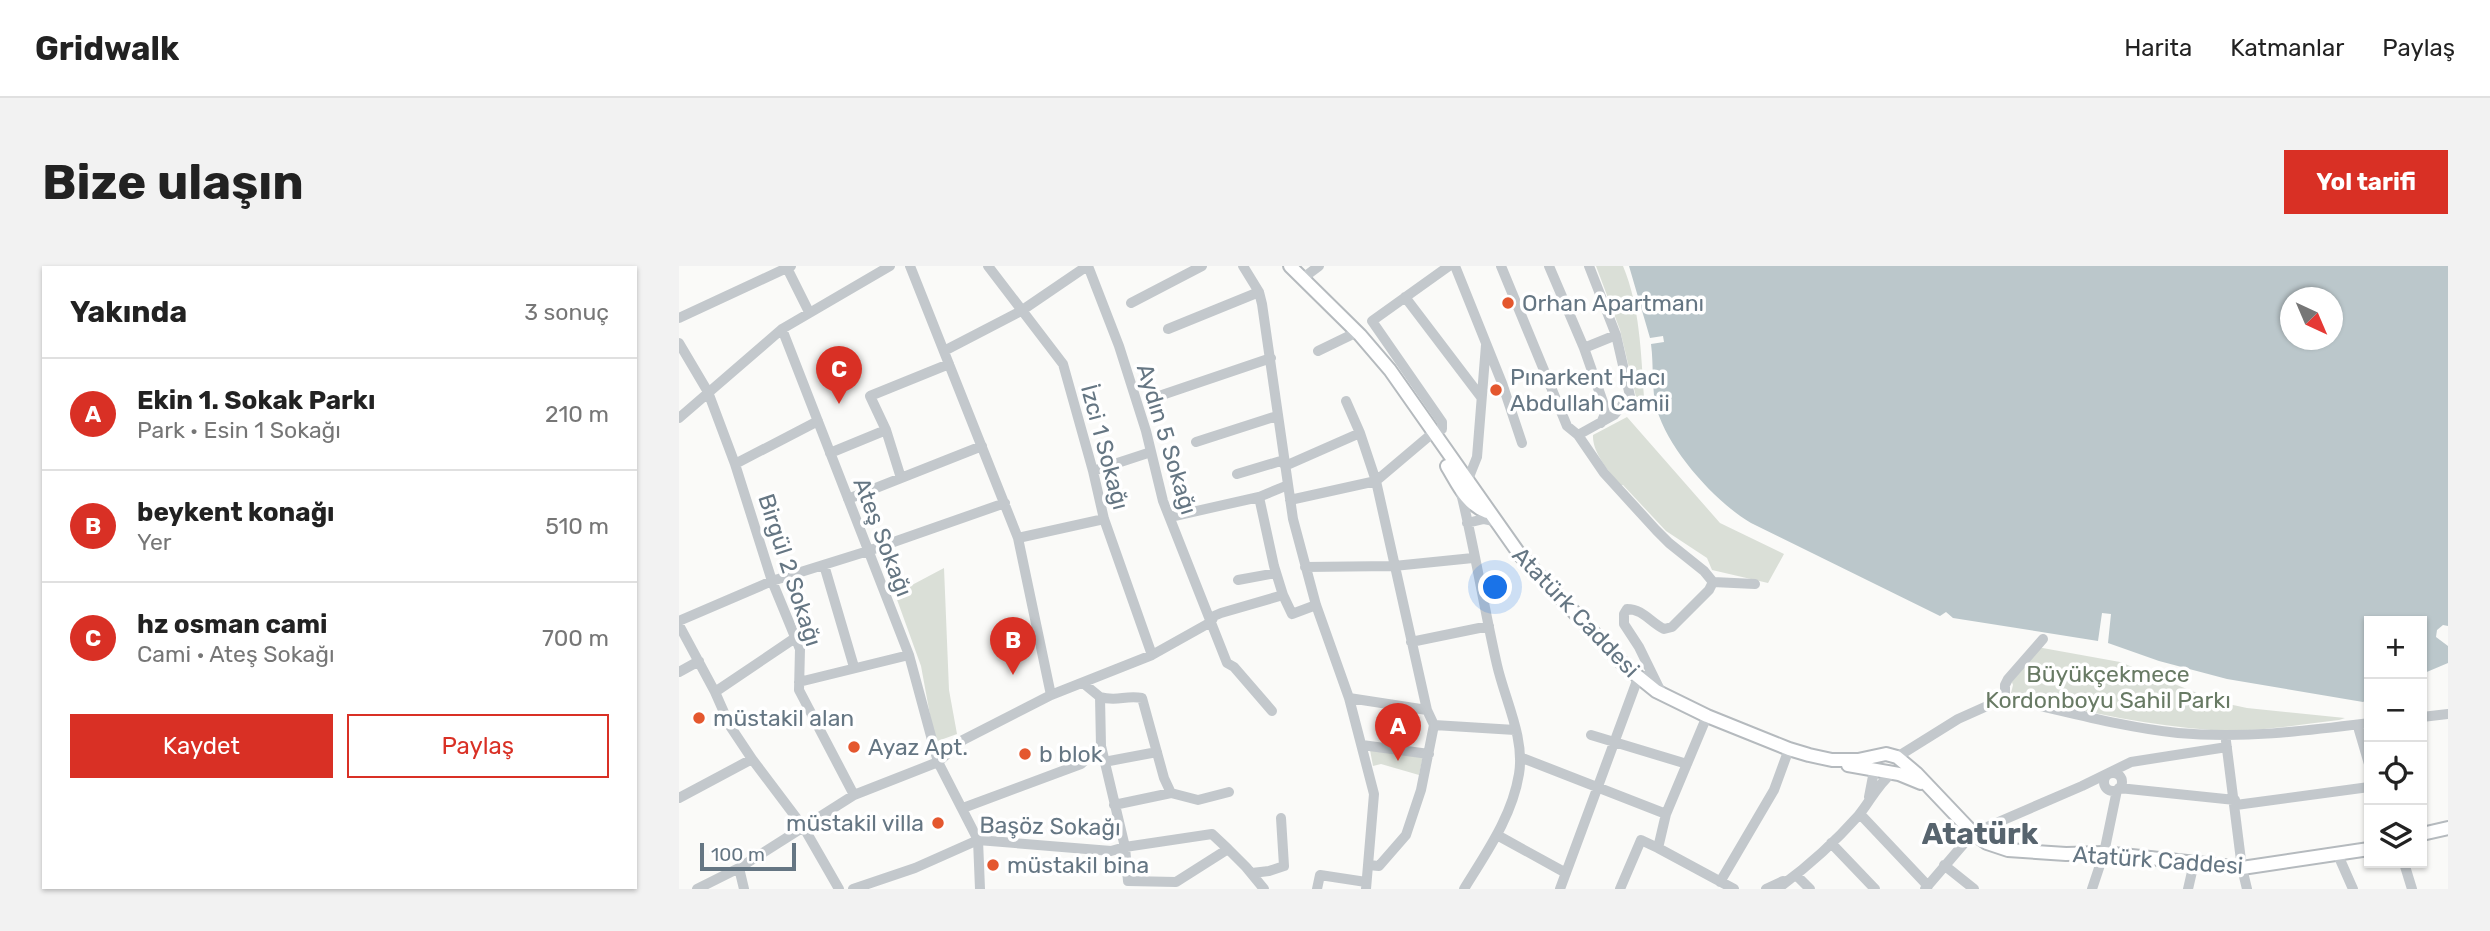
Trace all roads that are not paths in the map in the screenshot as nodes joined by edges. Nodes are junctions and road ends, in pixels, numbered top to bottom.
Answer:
1 (890, 266) edge
2 (910, 266) edge
3 (988, 266) edge
4 (1088, 266) edge
5 (1202, 266) edge
6 (1243, 266) edge
7 (1282, 266) edge
8 (1290, 266) edge
9 (1319, 266) edge
10 (1449, 266) edge
11 (1455, 266) edge
12 (1501, 266) edge
13 (1549, 266) edge
14 (1589, 266) edge
15 (788, 267) edge
16 (1303, 278) junction
17 (1259, 292) junction
18 (1405, 297) junction
19 (1131, 303) dead end
20 (1021, 311) junction
21 (809, 312) junction
22 (679, 318) edge
23 (782, 329) junction
24 (1168, 329) dead end
25 (1351, 335) junction
26 (1616, 335) junction
27 (679, 343) edge
28 (1486, 343) junction
29 (1584, 348) junction
30 (944, 351) junction
31 (1318, 351) dead end
32 (1271, 358) junction
33 (949, 364) junction
34 (708, 392) junction
35 (1162, 394) dead end
36 (1481, 397) junction
37 (1626, 400) junction
38 (1346, 401) dead end
39 (1604, 405) junction
40 (1277, 416) junction
41 (679, 418) edge
42 (818, 421) junction
43 (1600, 424) junction
44 (886, 430) junction
45 (1360, 433) junction
46 (1431, 435) junction
47 (1579, 435) junction
48 (1196, 442) dead end
49 (1522, 443) dead end
50 (982, 446) junction
51 (1151, 452) junction
52 (830, 453) junction
53 (1285, 463) junction
54 (735, 464) junction
55 (1093, 471) junction
56 (1237, 474) dead end
57 (901, 478) junction
58 (1376, 481) junction
59 (1288, 485) junction
60 (1464, 486) junction
61 (1259, 497) junction
62 (848, 499) junction
63 (1290, 499) junction
64 (1005, 503) junction
65 (1170, 517) junction
66 (1104, 519) junction
67 (1481, 519) junction
68 (1017, 538) junction
69 (868, 551) junction
70 (1473, 558) junction
71 (824, 565) junction
72 (1394, 566) junction
73 (1305, 567) junction
74 (1276, 572) junction
75 (1238, 580) dead end
76 (772, 582) junction
77 (1713, 582) junction
78 (1755, 584) dead end
79 (1283, 595) junction
80 (1316, 605) junction
81 (1211, 622) junction
82 (679, 623) edge
83 (1489, 626) junction
84 (795, 638) junction
85 (2043, 639) dead end
86 (1411, 642) junction
87 (1643, 654) junction
88 (909, 655) junction
89 (1152, 655) junction
90 (699, 661) junction
91 (854, 667) junction
92 (679, 672) edge
93 (1641, 675) junction
94 (799, 682) junction
95 (1083, 683) junction
96 (715, 692) junction
97 (1051, 695) junction
98 (1100, 697) junction
99 (1349, 698) junction
100 (2005, 698) junction
101 (1427, 710) junction
102 (1272, 712) dead end
103 (2448, 713) edge
104 (1707, 716) junction
105 (2427, 716) edge
106 (2364, 724) edge
107 (1434, 725) junction
108 (1515, 730) junction
109 (2361, 733) dead end
110 (1591, 735) dead end
111 (2226, 735) junction
112 (1613, 743) junction
113 (1362, 744) junction
114 (2364, 745) edge
115 (1101, 746) junction
116 (2227, 747) junction
117 (1789, 749) junction
118 (1157, 752) junction
119 (1429, 754) junction
120 (1878, 755) junction
121 (1520, 757) junction
122 (1897, 757) junction
123 (752, 759) junction
124 (1832, 760) junction
125 (938, 762) junction
126 (1104, 762) junction
127 (1687, 764) junction
128 (1874, 771) junction
129 (1892, 773) junction
130 (2110, 774) junction
131 (1597, 786) junction
132 (1928, 787) junction
133 (2079, 788) junction
134 (2364, 788) edge
135 (2115, 789) junction
136 (1229, 792) dead end
137 (1171, 793) junction
138 (854, 795) junction
139 (679, 798) edge
140 (1868, 801) junction
141 (2235, 803) junction
142 (1114, 805) junction
143 (963, 808) junction
144 (1666, 814) junction
145 (1860, 814) junction
146 (1282, 818) dead end
147 (804, 828) junction
148 (2448, 828) edge
149 (1973, 833) junction
150 (2427, 833) edge
151 (1496, 835) junction
152 (978, 840) junction
153 (1831, 843) junction
154 (1125, 847) junction
155 (1658, 848) junction
156 (1228, 849) junction
157 (2364, 850) edge
158 (2104, 853) junction
159 (2338, 855) junction
160 (2194, 863) junction
161 (1368, 865) junction
162 (1944, 865) junction
163 (739, 867) junction
164 (2242, 868) junction
165 (2405, 868) edge
166 (1252, 873) junction
167 (1566, 873) junction
168 (1796, 875) junction
169 (1720, 882) junction
170 (1179, 885) edge
171 (1366, 886) edge
172 (1927, 887) edge
173 (697, 889) edge
174 (744, 889) edge
175 (839, 889) edge
176 (853, 889) edge
177 (980, 889) edge
178 (1264, 889) edge
179 (1317, 889) edge
180 (1464, 889) edge
181 (1560, 889) edge
182 (1620, 889) edge
183 (1734, 889) edge
184 (1766, 889) edge
185 (1777, 889) edge
186 (1810, 889) edge
187 (1875, 889) edge
188 (1974, 889) edge
189 (2092, 889) edge
190 (2188, 889) edge
191 (2247, 889) edge
192 (2353, 889) edge
193 (2412, 889) edge

1 - 21 street
2 - 30 street
3 - 20 street, İzci 1 Sokağı
4 - 20 street
4 - 51 street, Aydın 5 Sokağı
5 - 19 street
6 - 17 street
7 - 25 main road
8 - 16 main road
9 - 16 street
10 - 18 street
11 - 28 street
12 - 47 street
13 - 29 street
14 - 26 street
15 - 21 street
15 - 22 street
16 - 46 main road
17 - 24 street
17 - 32 street
18 - 36 street
18 - 46 street
20 - 30 street
20 - 55 street, İzci 1 Sokağı
21 - 23 street
23 - 34 street
23 - 42 street, Ateş Sokağı
25 - 31 street
25 - 46 main road
26 - 29 street
26 - 37 street
27 - 34 street, Birgül 2 Sokağı
28 - 36 street
28 - 49 street
29 - 39 street
30 - 33 street
32 - 35 street
32 - 40 street
33 - 44 street
33 - 50 street
34 - 41 street
34 - 54 street, Birgül 2 Sokağı
36 - 60 street
37 - 39 street
37 - 43 street
38 - 45 street
39 - 43 street
40 - 48 street
40 - 53 street
42 - 52 street, Ateş Sokağı
42 - 54 street
43 - 47 street
44 - 52 street
44 - 57 street
45 - 53 street
45 - 58 street
46 - 58 street
46 - 60 main road
47 - 77 street
50 - 57 street
50 - 64 street
51 - 55 street
51 - 65 street, Aydın 5 Sokağı
52 - 62 street, Ateş Sokağı
53 - 56 street
53 - 59 street
54 - 76 street, Birgül 2 Sokağı
55 - 66 street, İzci 1 Sokağı
57 - 62 street
58 - 63 street
58 - 72 street
59 - 61 street
59 - 63 street
60 - 67 main road, Atatürk Caddesi
60 - 67 street
61 - 65 street
61 - 74 street
62 - 69 street, Ateş Sokağı
63 - 73 street
64 - 68 street
64 - 69 street
65 - 81 street, Aydın 5 Sokağı
66 - 68 street
66 - 89 street, İzci 1 Sokağı
67 - 70 street
67 - 93 main road, Atatürk Caddesi
68 - 97 street
69 - 71 street
69 - 88 street, Ateş Sokağı
70 - 72 street
70 - 83 street
71 - 76 street
71 - 91 street
72 - 73 street
72 - 86 street
73 - 80 street
74 - 75 street
74 - 79 street
76 - 82 street
76 - 84 street, Birgül 2 Sokağı
77 - 78 street
77 - 87 street
79 - 80 street
79 - 81 street
80 - 99 street
81 - 89 street
81 - 102 street, Aydın 5 Sokağı
82 - 90 street
83 - 86 street
83 - 108 street
84 - 94 street, Birgül 2 Sokağı
84 - 96 street
85 - 100 street
86 - 101 street
87 - 93 street
87 - 93 street
88 - 91 street
88 - 125 street, Ateş Sokağı
89 - 95 street
90 - 92 street
90 - 96 street
91 - 94 street
93 - 104 main road, Atatürk Caddesi
93 - 112 street
94 - 138 street, Birgül 2 Sokağı
95 - 97 street
95 - 98 street
96 - 123 street
97 - 125 street
98 - 115 street
98 - 118 street
99 - 101 street
99 - 113 street
100 - 111 street
100 - 122 street
101 - 107 street
103 - 105 street
104 - 117 main road, Atatürk Caddesi
104 - 127 street
106 - 111 street
107 - 108 street
107 - 119 street
108 - 121 street
109 - 114 street
110 - 112 street
111 - 116 street
112 - 127 street
112 - 131 street
113 - 119 street
113 - 161 street
115 - 126 street
115 - 143 street
116 - 130 street
116 - 141 street
117 - 124 main road, Atatürk Caddesi
117 - 169 street
118 - 126 street
118 - 137 street
119 - 161 street
120 - 122 main road
120 - 124 main road
120 - 128 main road
121 - 131 street
121 - 151 street
122 - 129 main road
122 - 132 main road, Atatürk Caddesi
123 - 139 street
123 - 147 street
124 - 128 main road, Atatürk Caddesi
125 - 138 street
125 - 143 street, Ateş Sokağı
126 - 142 street
127 - 144 street
128 - 129 main road
128 - 140 street
129 - 132 main road
129 - 140 street
130 - 133 street
130 - 135 street
131 - 144 street
131 - 167 street
132 - 149 main road, Atatürk Caddesi
133 - 135 street
133 - 149 street
134 - 141 street
135 - 141 street
135 - 158 street
136 - 137 street
137 - 142 street
138 - 147 street
140 - 145 street
141 - 164 street
142 - 154 street
143 - 152 street, Ateş Sokağı
144 - 155 street
145 - 153 street
145 - 172 street
146 - 166 street
147 - 163 street
147 - 175 street
148 - 150 main road
149 - 158 main road, Atatürk Caddesi
149 - 162 street
151 - 167 street
151 - 180 street
152 - 154 street, Başöz Sokağı
152 - 176 street, Başöz Sokağı
152 - 177 street
153 - 168 street
153 - 187 street
154 - 156 street, Başöz Sokağı
154 - 170 street
155 - 169 street
155 - 182 street
156 - 166 street
156 - 170 street
157 - 159 main road, Atatürk Caddesi
158 - 160 main road, Atatürk Caddesi
158 - 189 street
159 - 164 main road, Atatürk Caddesi
159 - 192 street
160 - 164 main road, Atatürk Caddesi
160 - 190 street
161 - 171 street
162 - 172 street
162 - 188 street
163 - 173 street
163 - 174 street
164 - 191 street
165 - 193 street
166 - 178 street
167 - 181 street
168 - 184 street
168 - 185 street
168 - 186 street
169 - 183 street
171 - 179 street

